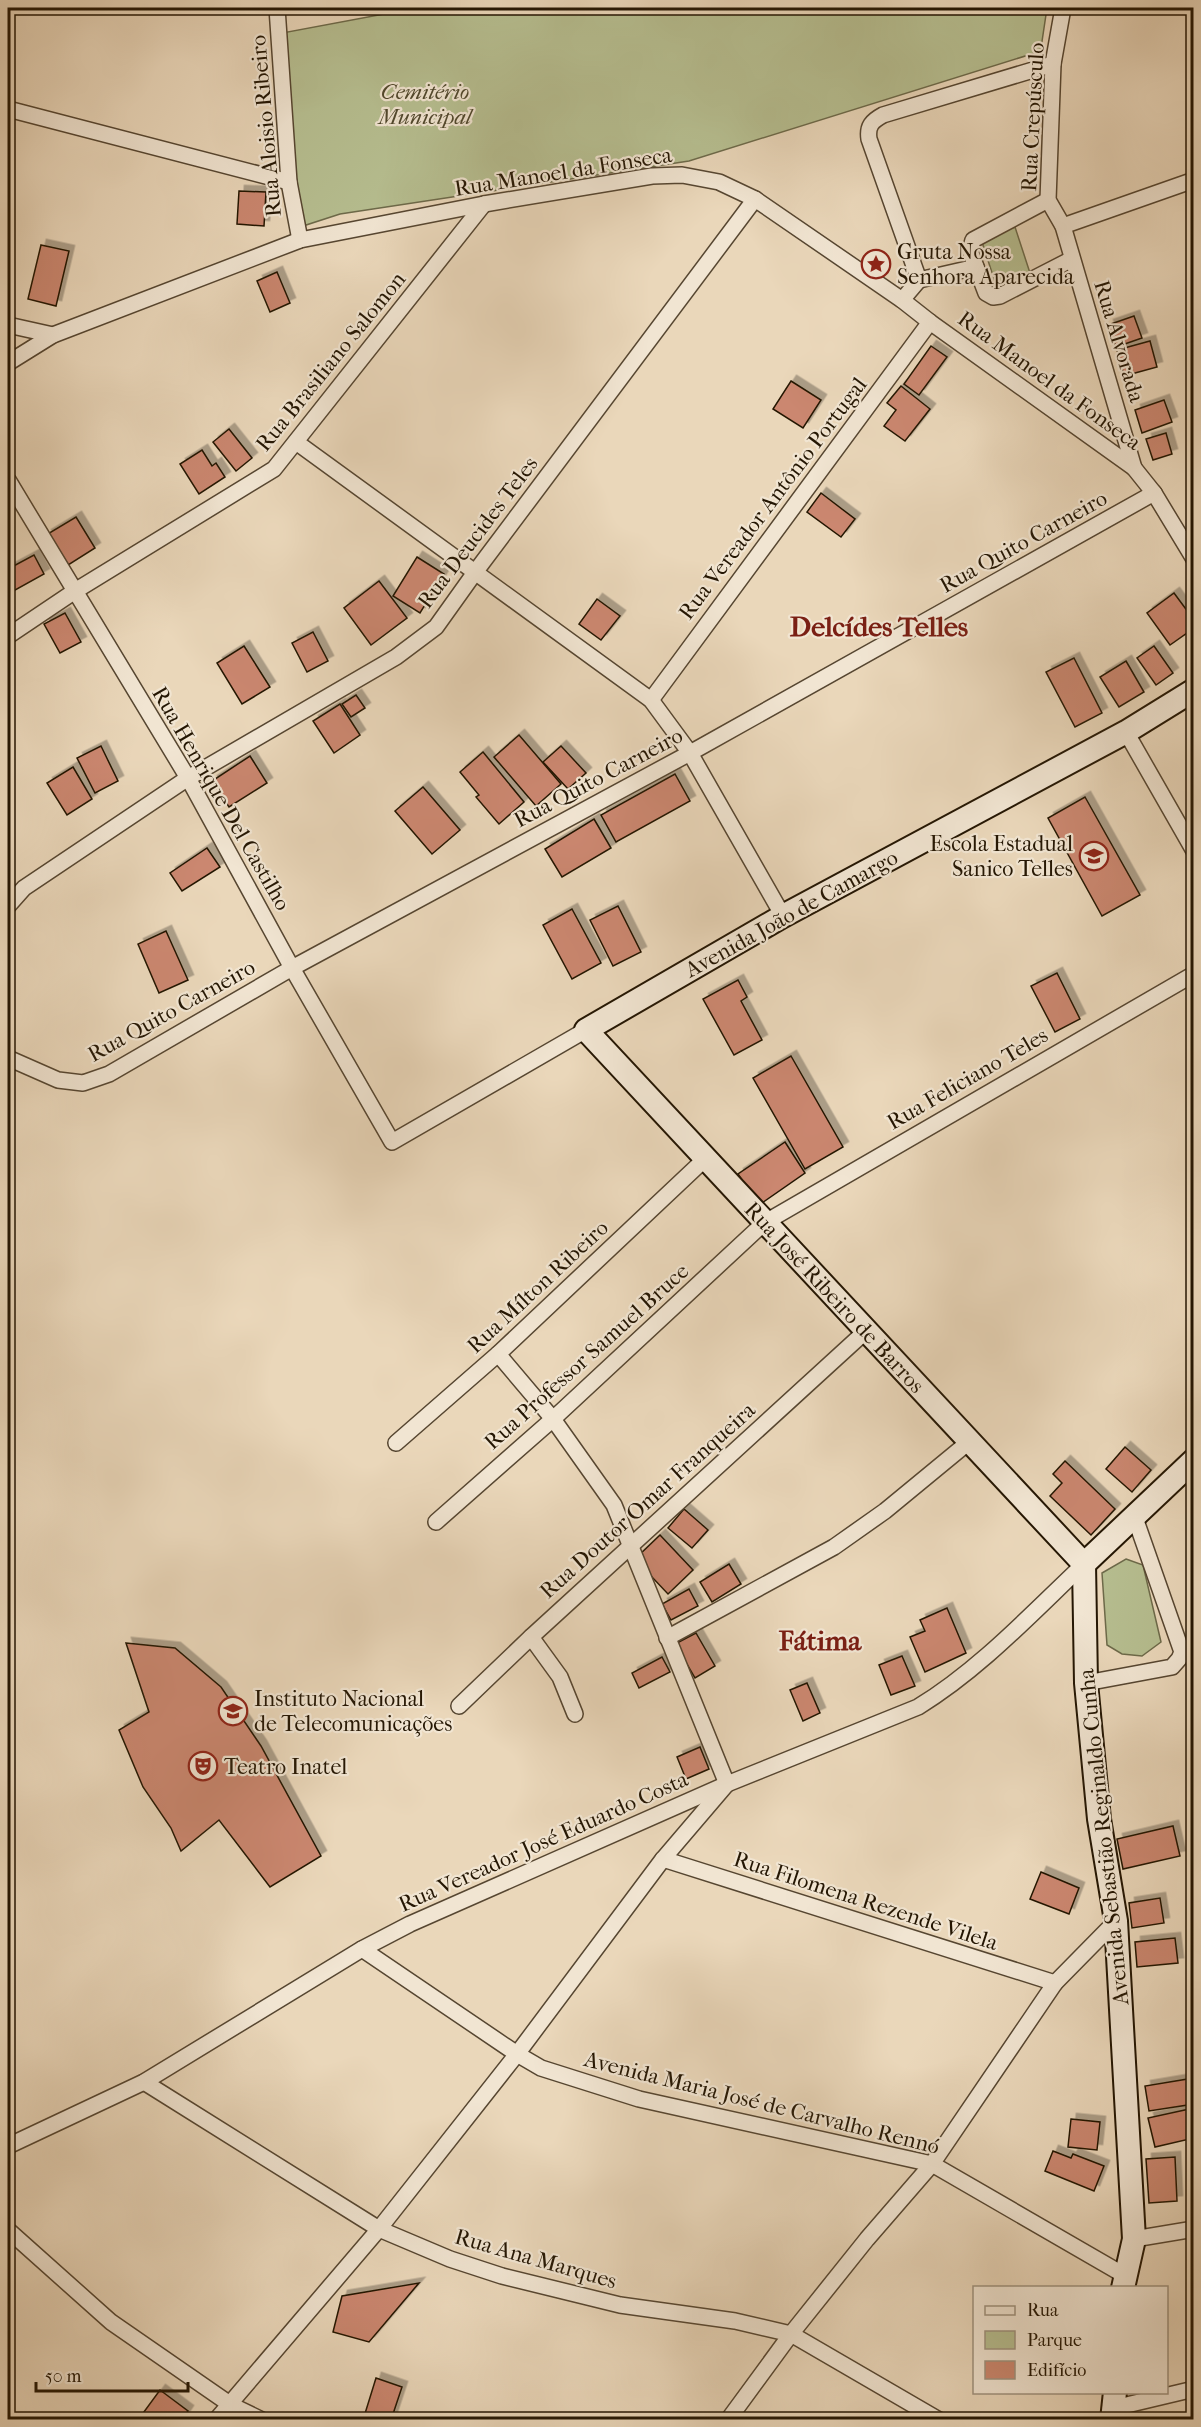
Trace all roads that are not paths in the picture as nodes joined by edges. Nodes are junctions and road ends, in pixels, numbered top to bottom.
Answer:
1 (277, 8) edge
2 (1063, 8) edge
3 (1053, 64) junction
4 (8, 109) edge
5 (1194, 180) edge
6 (289, 182) junction
7 (755, 199) junction
8 (1048, 200) junction
9 (484, 204) junction
10 (1063, 226) junction
11 (300, 240) junction
12 (1072, 259) junction
13 (976, 267) junction
14 (919, 280) junction
15 (902, 300) junction
16 (930, 322) junction
17 (8, 325) edge
18 (53, 335) junction
19 (8, 363) edge
20 (296, 442) junction
21 (1134, 468) junction
22 (8, 480) edge
23 (1155, 493) junction
24 (1194, 560) edge
25 (476, 571) junction
26 (75, 591) junction
27 (8, 636) edge
28 (1194, 690) edge
29 (651, 700) junction
30 (1126, 732) junction
31 (690, 753) junction
32 (188, 778) junction
33 (1194, 851) edge
34 (8, 906) edge
35 (783, 916) junction
36 (292, 968) junction
37 (1194, 974) edge
38 (586, 1029) junction
39 (8, 1058) edge
40 (392, 1142) joint
41 (706, 1158) junction
42 (764, 1223) junction
43 (867, 1330) junction
44 (498, 1354) junction
45 (553, 1419) junction
46 (970, 1441) junction
47 (396, 1443) dead end
48 (1194, 1460) edge
49 (1134, 1515) junction
50 (436, 1522) dead end
51 (629, 1547) junction
52 (1084, 1564) junction
53 (531, 1637) junction
54 (667, 1638) junction
55 (1086, 1683) junction
56 (459, 1706) dead end
57 (575, 1714) dead end
58 (727, 1784) junction
59 (663, 1860) junction
60 (1116, 1921) junction
61 (362, 1949) junction
62 (1055, 1983) junction
63 (517, 2054) junction
64 (144, 2082) junction
65 (8, 2146) edge
66 (932, 2164) junction
67 (379, 2229) junction
68 (1194, 2229) edge
69 (8, 2230) edge
70 (1134, 2239) junction
71 (1124, 2281) edge
72 (791, 2334) junction
73 (1194, 2389) edge
74 (231, 2405) junction
75 (1114, 2407) edge
76 (216, 2420) edge
77 (262, 2420) edge
78 (728, 2420) edge
79 (939, 2420) edge

1 - 6 street, Rua Aloisio Ribeiro
2 - 3 street, Rua Crepúsculo
3 - 8 street, Rua Crepúsculo
3 - 14 street
4 - 6 street
5 - 10 street
6 - 11 street, Rua Aloisio Ribeiro
7 - 9 street, Rua Manoel da Fonseca
7 - 15 street, Rua Manoel da Fonseca
7 - 25 street, Rua Deucides Teles
8 - 10 street, Rua Crepúsculo
8 - 13 street
9 - 11 street, Rua Manoel da Fonseca
9 - 20 street, Rua Brasiliano Salomon
10 - 12 street, Rua Alvorada
11 - 18 street, Rua Manoel da Fonseca
12 - 13 street
12 - 21 street, Rua Alvorada
13 - 14 street
14 - 15 street
15 - 16 street, Rua Manoel da Fonseca
16 - 21 street, Rua Manoel da Fonseca
16 - 29 street, Rua Vereador Antônio Portugal
17 - 18 street
18 - 19 street, Rua Manoel da Fonseca
20 - 25 street
20 - 26 street, Rua Brasiliano Salomon
21 - 23 street, Rua Manoel da Fonseca
22 - 26 street, Rua Henrique Del Castilho
23 - 24 street, Rua Manoel da Fonseca
23 - 31 street, Rua Quito Carneiro
25 - 29 street
25 - 32 street, Rua Deucides Teles
26 - 27 street, Rua Brasiliano Salomon
26 - 32 street, Rua Henrique Del Castilho
28 - 30 main road, Avenida João de Camargo
29 - 31 street
30 - 33 street
30 - 35 main road, Avenida João de Camargo
31 - 35 street
31 - 36 street, Rua Quito Carneiro
32 - 34 street, Rua Deucides Teles
32 - 36 street, Rua Henrique Del Castilho
35 - 38 main road, Avenida João de Camargo
36 - 39 street, Rua Quito Carneiro
36 - 40 street, Rua Henrique Del Castilho
37 - 42 street, Rua Feliciano Teles
38 - 40 street, Avenida João de Camargo
38 - 41 main road, Rua José Ribeiro de Barros
41 - 42 main road, Rua José Ribeiro de Barros
41 - 44 street, Rua Mílton Ribeiro
42 - 43 main road, Rua José Ribeiro de Barros
42 - 45 street, Rua Professor Samuel Bruce
43 - 46 main road, Rua José Ribeiro de Barros
43 - 51 street, Rua Doutor Omar Franqueira
44 - 45 street
44 - 47 street, Rua Mílton Ribeiro
45 - 50 street, Rua Professor Samuel Bruce
45 - 51 street
46 - 52 main road, Rua José Ribeiro de Barros
46 - 54 street
48 - 49 main road
49 - 52 main road
49 - 55 street
51 - 53 street, Rua Doutor Omar Franqueira
51 - 54 street
52 - 55 main road, Avenida Sebastião Reginaldo Cunha
52 - 58 street, Rua Vereador José Eduardo Costa
53 - 56 street, Rua Doutor Omar Franqueira
53 - 57 street
54 - 58 street
55 - 60 main road, Avenida Sebastião Reginaldo Cunha
58 - 59 street
58 - 61 street, Rua Vereador José Eduardo Costa
59 - 62 street, Rua Filomena Rezende Vilela
59 - 63 street
60 - 62 street
60 - 70 main road, Avenida Sebastião Reginaldo Cunha
61 - 63 street, Avenida Maria José de Carvalho Rennó
61 - 64 street, Rua Vereador José Eduardo Costa
62 - 66 street
63 - 66 street, Avenida Maria José de Carvalho Rennó
63 - 67 street
64 - 65 street, Rua Vereador José Eduardo Costa
64 - 67 street, Rua Ana Marques
66 - 71 street, Avenida Maria José de Carvalho Rennó
66 - 72 street
67 - 72 street, Rua Ana Marques
67 - 74 street
68 - 70 street
69 - 74 street
70 - 71 main road, Avenida Sebastião Reginaldo Cunha
72 - 78 street
72 - 79 street, Rua Ana Marques
73 - 75 street
74 - 76 street
74 - 77 street

